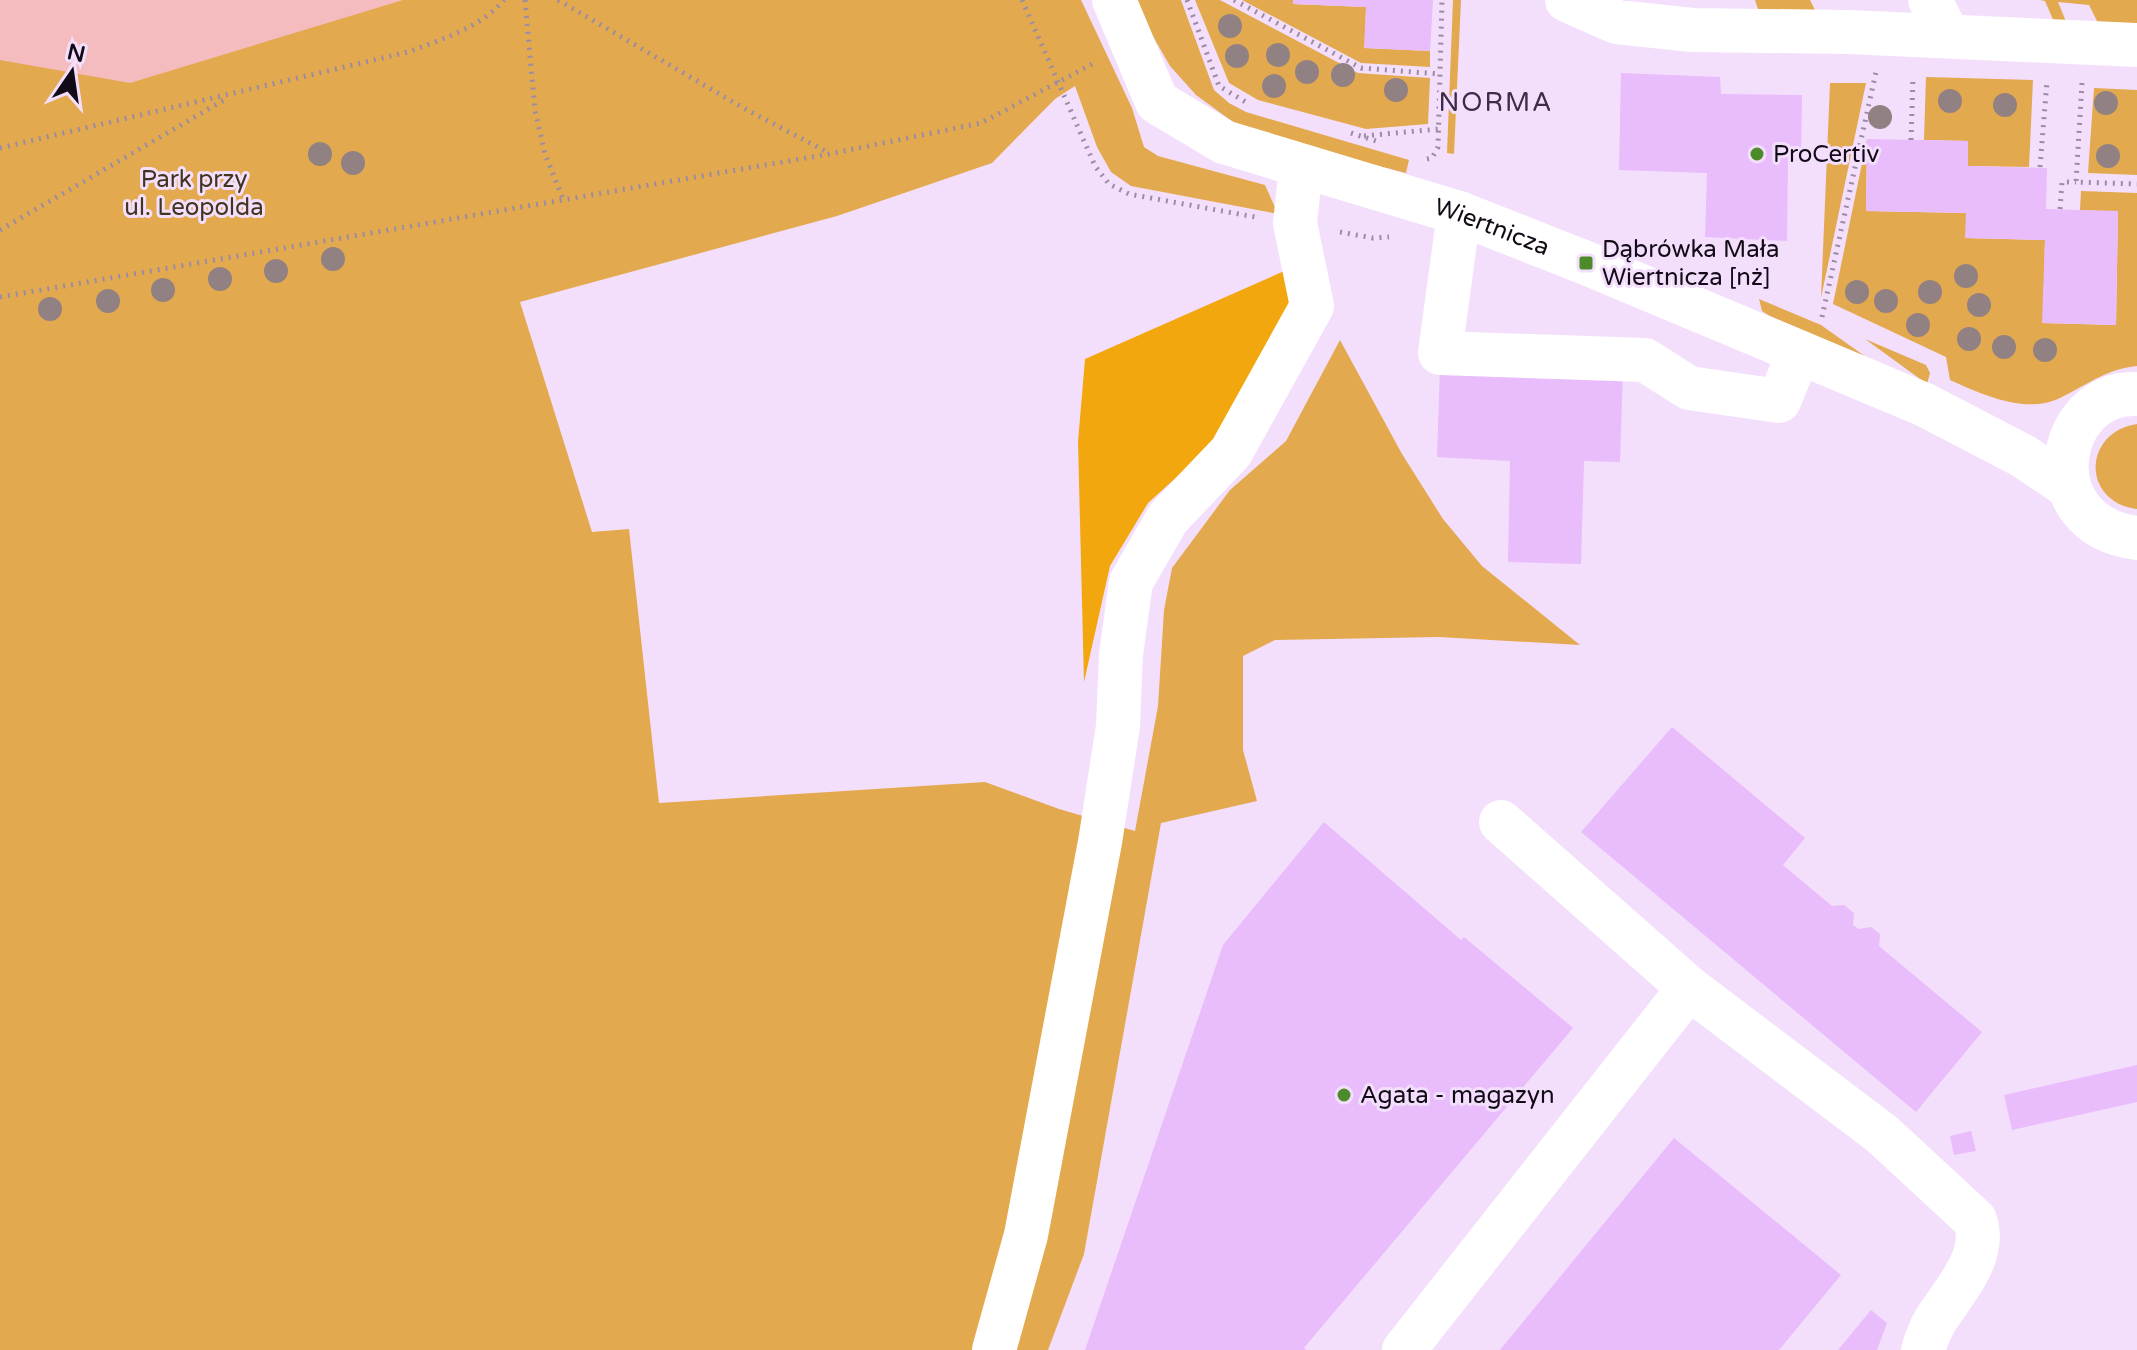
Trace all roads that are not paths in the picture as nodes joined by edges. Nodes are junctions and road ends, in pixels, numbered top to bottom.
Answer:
1 (1114, 0) edge
2 (1567, 0) edge
3 (1939, 18) edge
4 (1865, 21) edge
5 (2137, 45) edge
6 (1301, 167) junction
7 (1459, 213) junction
8 (1811, 334) junction
9 (2137, 394) edge
10 (1925, 405) junction
11 (2076, 429) junction
12 (2069, 487) junction
13 (2137, 538) edge
14 (1501, 822) dead end
15 (1689, 988) junction
16 (994, 1350) edge
17 (1404, 1350) edge
18 (1923, 1350) edge

1 - 6 street, Wiertnicza
2 - 4 street
3 - 4 street
3 - 5 street
6 - 7 street, Wiertnicza
6 - 16 street
7 - 8 street, Wiertnicza
7 - 8 street
8 - 10 street, Wiertnicza
9 - 11 street
10 - 11 street, Wiertnicza
10 - 12 street, Wiertnicza
11 - 12 street
12 - 13 street
14 - 15 street
15 - 17 street
15 - 18 street

